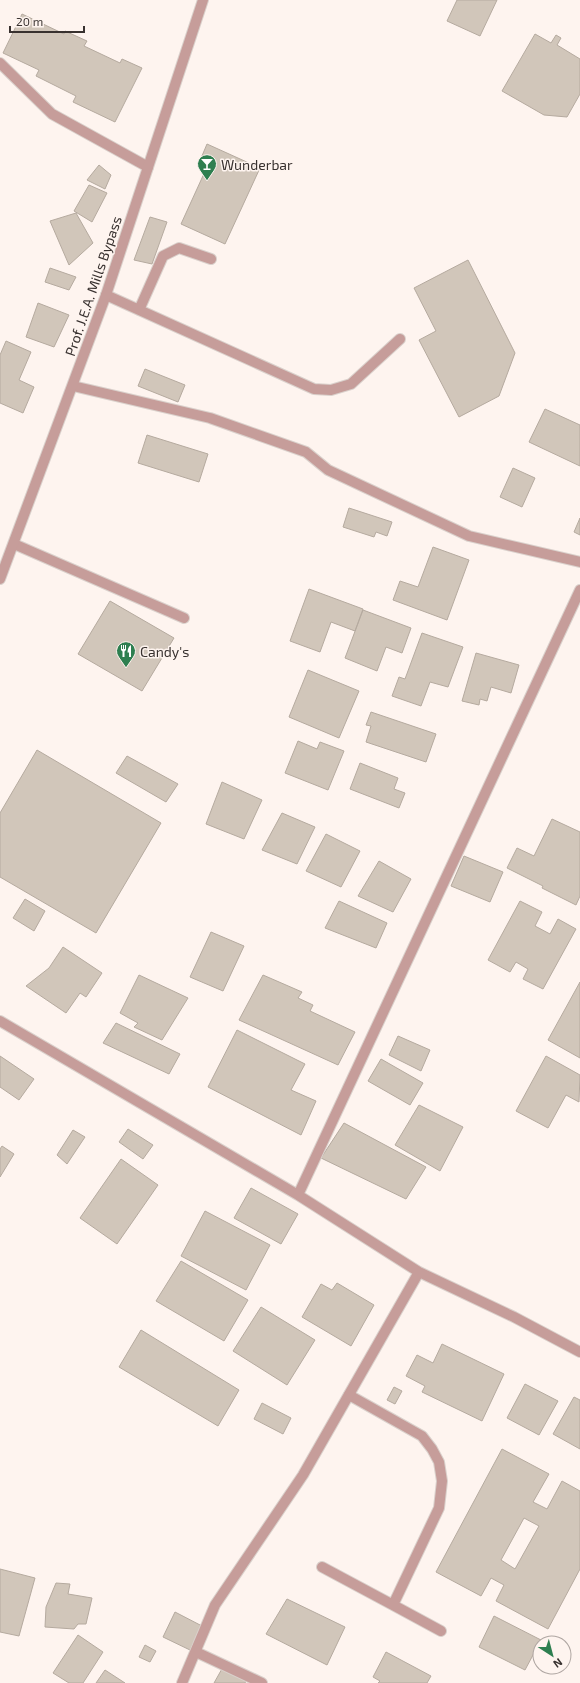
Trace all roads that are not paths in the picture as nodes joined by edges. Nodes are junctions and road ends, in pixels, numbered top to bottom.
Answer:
1 (203, 0) edge
2 (0, 63) edge
3 (148, 167) junction
4 (211, 259) dead end
5 (106, 295) junction
6 (139, 310) junction
7 (400, 339) dead end
8 (73, 386) junction
9 (14, 544) junction
10 (580, 562) edge
11 (0, 579) edge
12 (580, 590) edge
13 (184, 618) dead end
14 (0, 1021) edge
15 (298, 1195) junction
16 (419, 1272) junction
17 (580, 1352) edge
18 (349, 1395) junction
19 (322, 1567) dead end
20 (393, 1605) junction
21 (441, 1630) dead end
22 (196, 1652) junction
23 (182, 1683) edge
24 (262, 1683) edge

1 - 3 street, Prof. J.E.A. Mills Bypass
2 - 3 street
3 - 5 street, Prof. J.E.A. Mills Bypass
4 - 6 street
5 - 6 street
5 - 8 street, Prof. J.E.A. Mills Bypass
6 - 7 street
8 - 9 street, Prof. J.E.A. Mills Bypass
8 - 10 street
9 - 11 street, Prof. J.E.A. Mills Bypass
9 - 13 street
12 - 15 street
14 - 15 street
15 - 16 street
16 - 17 street
16 - 18 street
18 - 20 street
18 - 22 street
19 - 20 street
20 - 21 street
22 - 23 street
22 - 24 street

